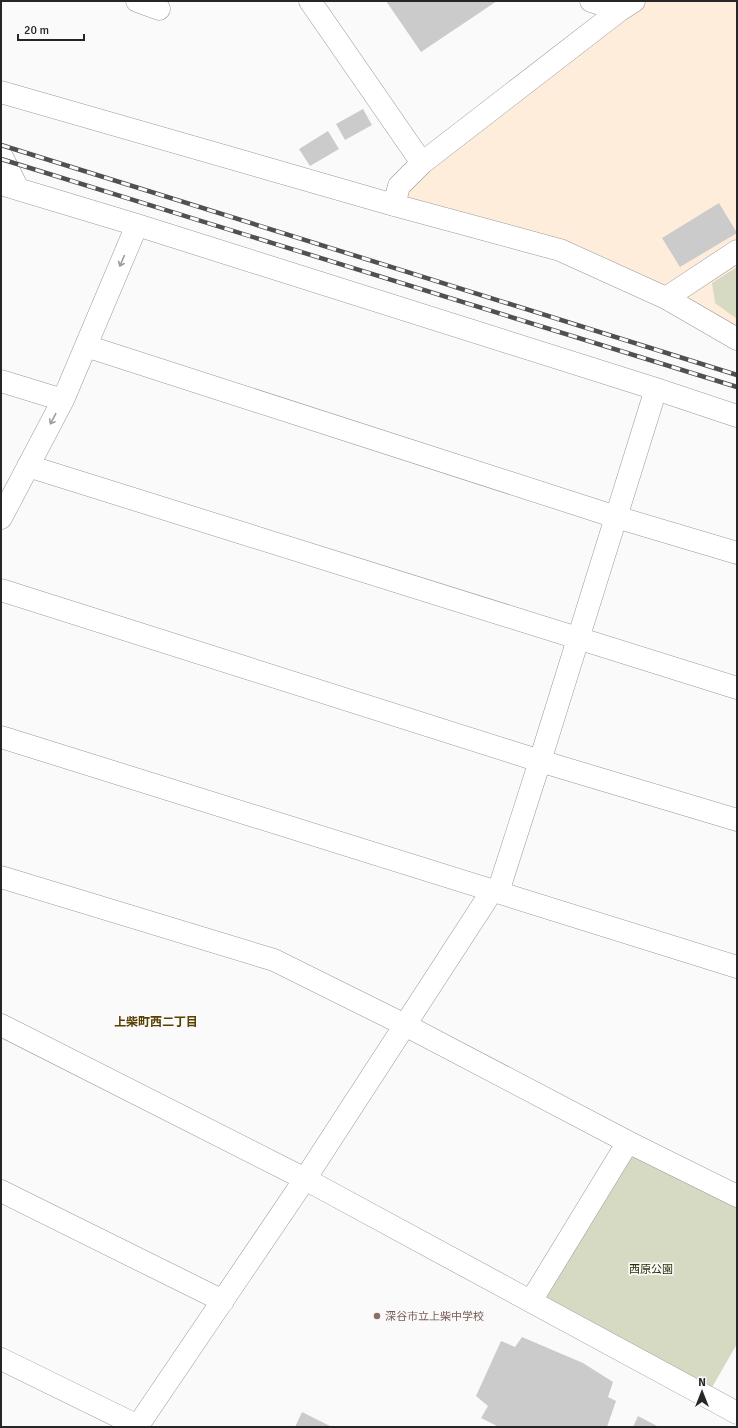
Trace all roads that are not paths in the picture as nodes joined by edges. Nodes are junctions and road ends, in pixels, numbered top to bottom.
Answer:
1 (137, 1) edge
2 (310, 1) edge
3 (591, 1) edge
4 (627, 6) edge
5 (159, 8) dead end
6 (1, 92) edge
7 (1, 156) edge
8 (422, 163) junction
9 (9, 187) edge
10 (394, 205) junction
11 (137, 226) junction
12 (737, 251) edge
13 (666, 298) junction
14 (737, 339) edge
15 (86, 346) junction
16 (1, 381) edge
17 (656, 389) junction
18 (63, 400) junction
19 (737, 416) edge
20 (28, 466) junction
21 (616, 517) junction
22 (1, 518) edge
23 (737, 553) edge
24 (1, 590) edge
25 (579, 639) junction
26 (737, 688) edge
27 (1, 737) edge
28 (540, 761) junction
29 (737, 820) edge
30 (1, 877) edge
31 (495, 891) junction
32 (737, 967) edge
33 (1, 1024) edge
34 (405, 1025) junction
35 (628, 1142) junction
36 (305, 1179) junction
37 (1, 1191) edge
38 (737, 1196) edge
39 (223, 1301) junction
40 (531, 1302) junction
41 (1, 1359) edge
42 (737, 1413) edge
43 (137, 1426) edge

1 - 5 street
2 - 8 street
3 - 4 street
4 - 8 street
6 - 10 street
7 - 9 street
8 - 10 street
9 - 11 street
10 - 13 street
11 -> 15 street
11 - 17 street
12 - 13 street
13 - 14 street
15 - 18 street
15 - 21 street
16 - 18 street
17 - 19 street
17 - 21 street
18 -> 20 street
20 - 22 street
20 - 25 street
21 - 23 street
21 - 25 street
24 - 28 street
25 - 26 street
25 - 28 street
27 - 31 street
28 - 29 street
28 - 31 street
30 - 34 street
31 - 32 street
31 - 34 street
33 - 36 street
34 - 35 street
34 - 36 street
35 - 38 street
35 - 40 street
36 - 39 street
36 - 40 street
37 - 39 street
39 - 43 street
40 - 42 street
41 - 43 street

